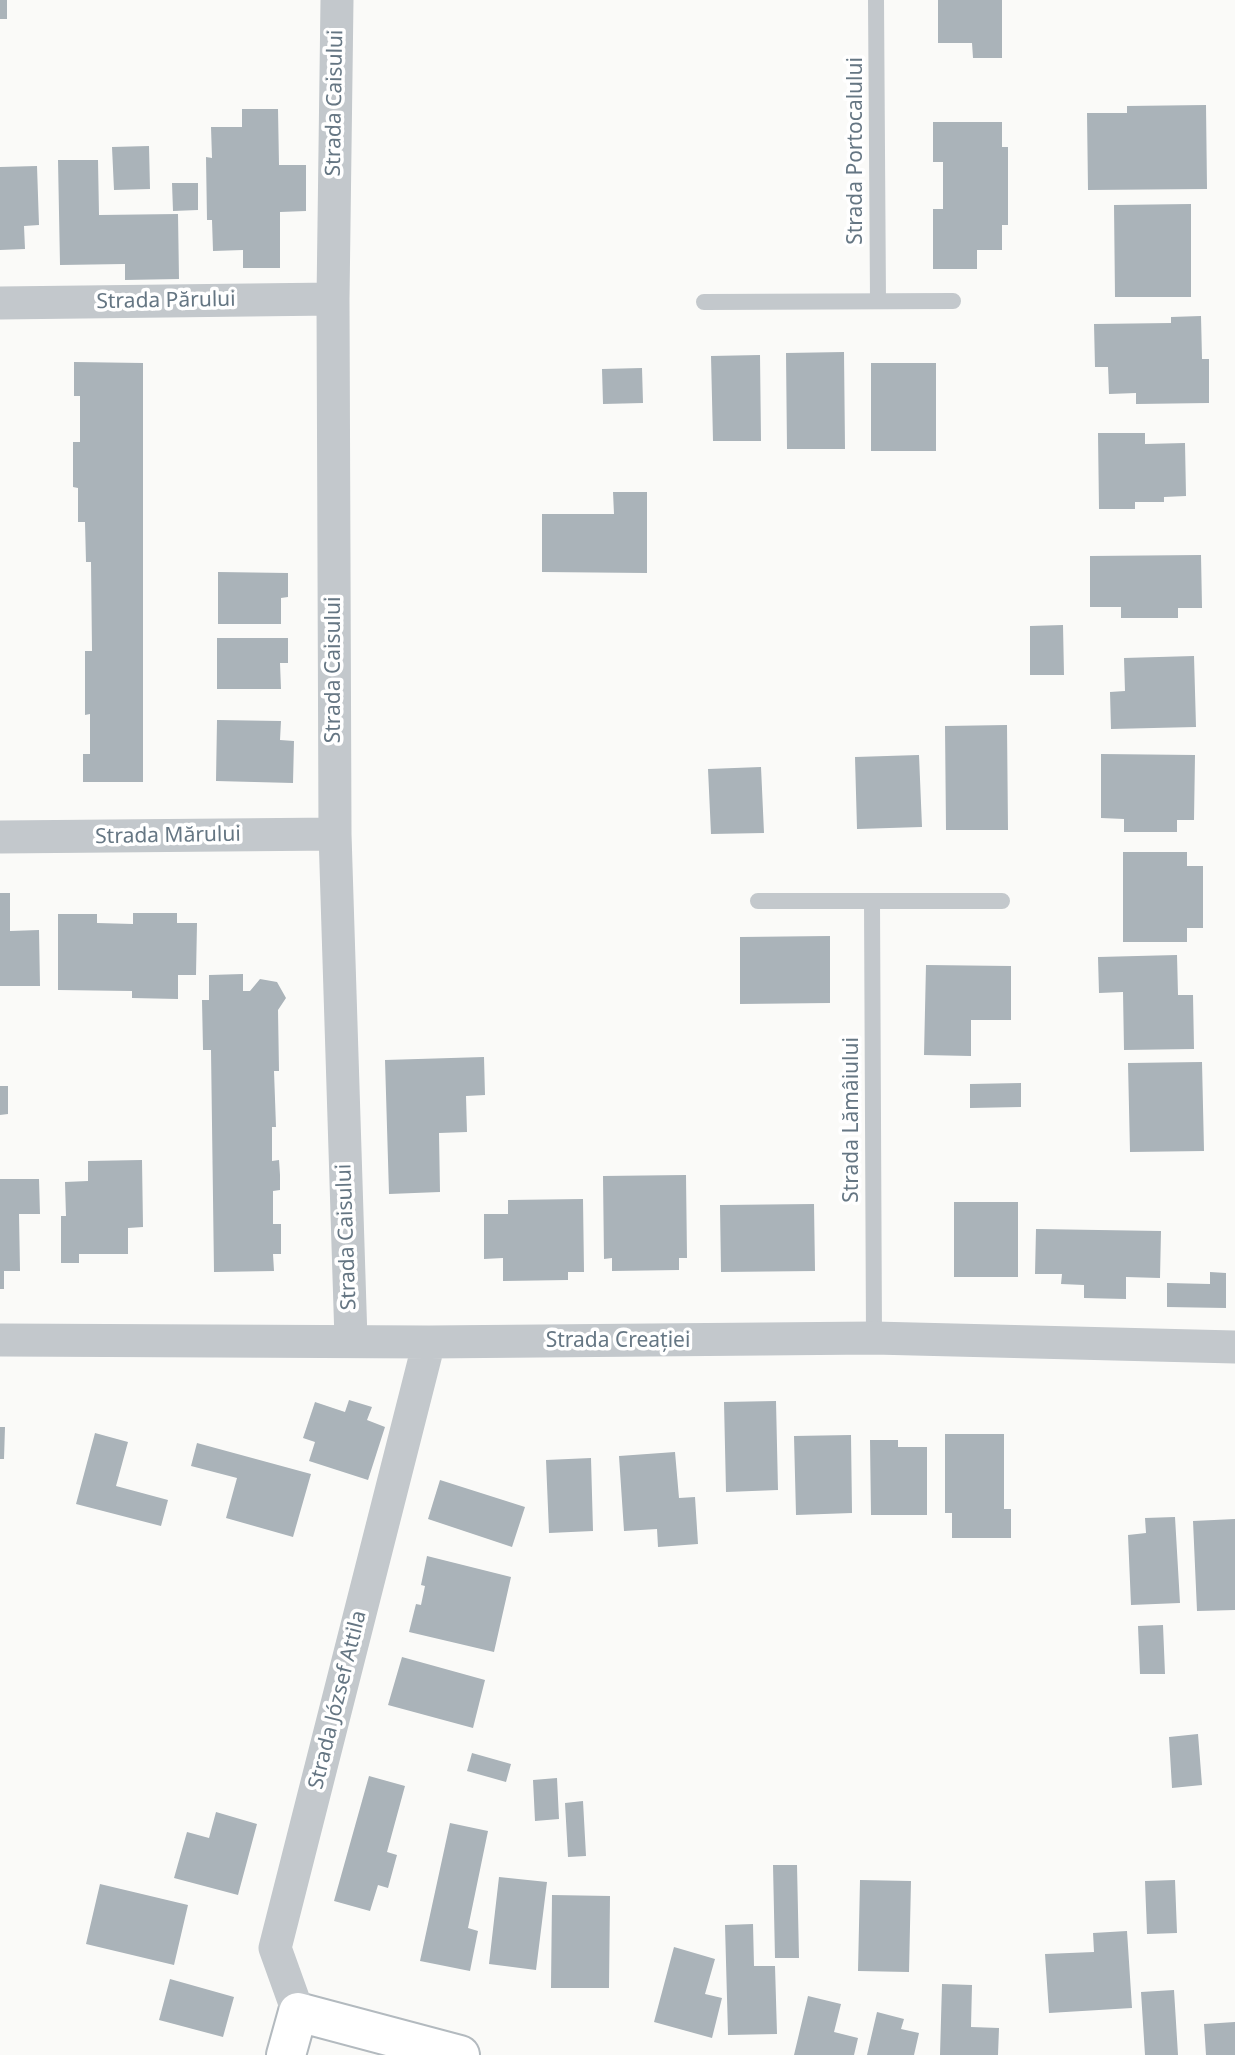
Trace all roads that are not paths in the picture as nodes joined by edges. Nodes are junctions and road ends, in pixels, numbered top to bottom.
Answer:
1 (337, 0) edge
2 (876, 0) edge
3 (332, 299) junction
4 (878, 301) junction
5 (953, 301) dead end
6 (704, 302) dead end
7 (0, 303) edge
8 (335, 834) junction
9 (0, 837) edge
10 (758, 901) dead end
11 (872, 901) junction
12 (1002, 901) dead end
13 (874, 1338) junction
14 (0, 1340) edge
15 (351, 1340) junction
16 (429, 1342) junction
17 (1235, 1347) edge
18 (298, 2012) junction
19 (286, 2055) edge
20 (460, 2055) edge

1 - 3 street, Strada Caisului
2 - 4 lane, Strada Portocalului
3 - 7 street, Strada Părului
3 - 8 street, Strada Caisului
4 - 5 lane
4 - 6 lane
8 - 9 street, Strada Mărului
8 - 15 street, Strada Caisului
10 - 11 lane
11 - 12 lane
11 - 13 lane, Strada Lămâiului
13 - 16 street, Strada Creației
13 - 17 street, Strada Creației
14 - 15 street, Strada Creației
15 - 16 street, Strada Creației
16 - 18 street, Strada József Attila
18 - 19 street
18 - 20 street

